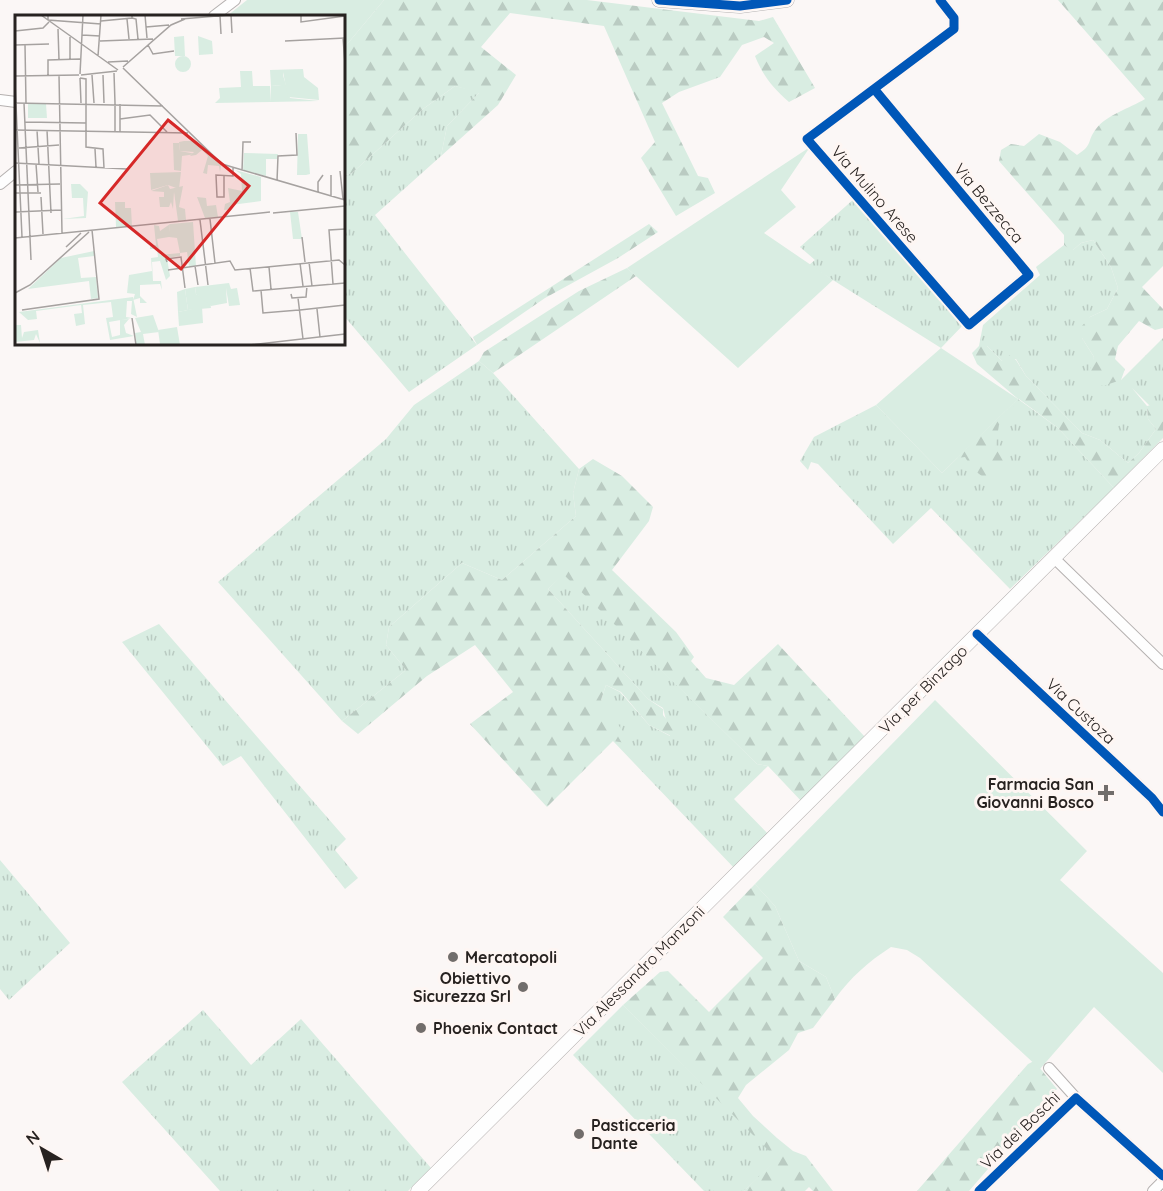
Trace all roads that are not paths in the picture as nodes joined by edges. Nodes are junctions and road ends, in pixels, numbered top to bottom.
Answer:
1 (235, 0) edge
2 (659, 0) edge
3 (787, 0) edge
4 (940, 0) edge
5 (215, 15) edge
6 (875, 90) junction
7 (0, 100) edge
8 (15, 102) edge
9 (15, 172) edge
10 (0, 184) edge
11 (969, 325) joint
12 (1163, 448) edge
13 (1054, 558) junction
14 (977, 634) junction
15 (1163, 664) edge
16 (1163, 812) edge
17 (759, 853) joint
18 (1049, 1068) dead end
19 (1076, 1098) junction
20 (1163, 1176) edge
21 (1163, 1181) edge
22 (418, 1191) edge
23 (979, 1191) edge
24 (1153, 1191) edge

1 - 5 street
2 - 3 main road
4 - 6 street, Via Mulino Arese
6 - 11 street, Via Bezzecca
6 - 11 street, Via Mulino Arese
7 - 8 street
9 - 10 street
12 - 13 main road, Via per Binzago
13 - 14 main road, Via per Binzago
13 - 15 street
14 - 16 street, Via Custoza
14 - 17 main road, Via per Binzago
17 - 22 main road, Via Alessandro Manzoni
18 - 19 street, Via dei Boschi
19 - 20 street, Via dei Boschi
19 - 23 street, Via dei Boschi
21 - 24 street

